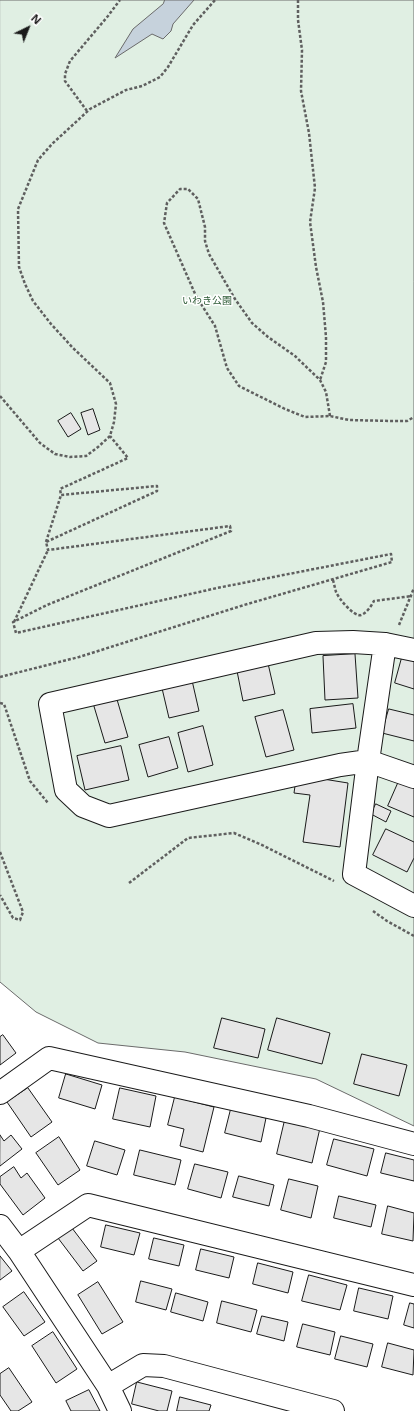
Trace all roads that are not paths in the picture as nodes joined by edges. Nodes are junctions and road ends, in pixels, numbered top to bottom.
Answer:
1 (388, 645) junction
2 (414, 650) edge
3 (368, 761) junction
4 (414, 777) edge
5 (414, 906) edge
6 (0, 1093) edge
7 (414, 1144) edge
8 (0, 1226) edge
9 (19, 1251) junction
10 (414, 1285) edge
11 (108, 1386) junction
12 (120, 1411) edge
13 (333, 1411) edge

1 - 2 street
1 - 3 street
1 - 3 street
3 - 4 street
3 - 5 street
6 - 7 street
8 - 9 street
9 - 10 street
9 - 11 street
11 - 12 street
11 - 13 street

